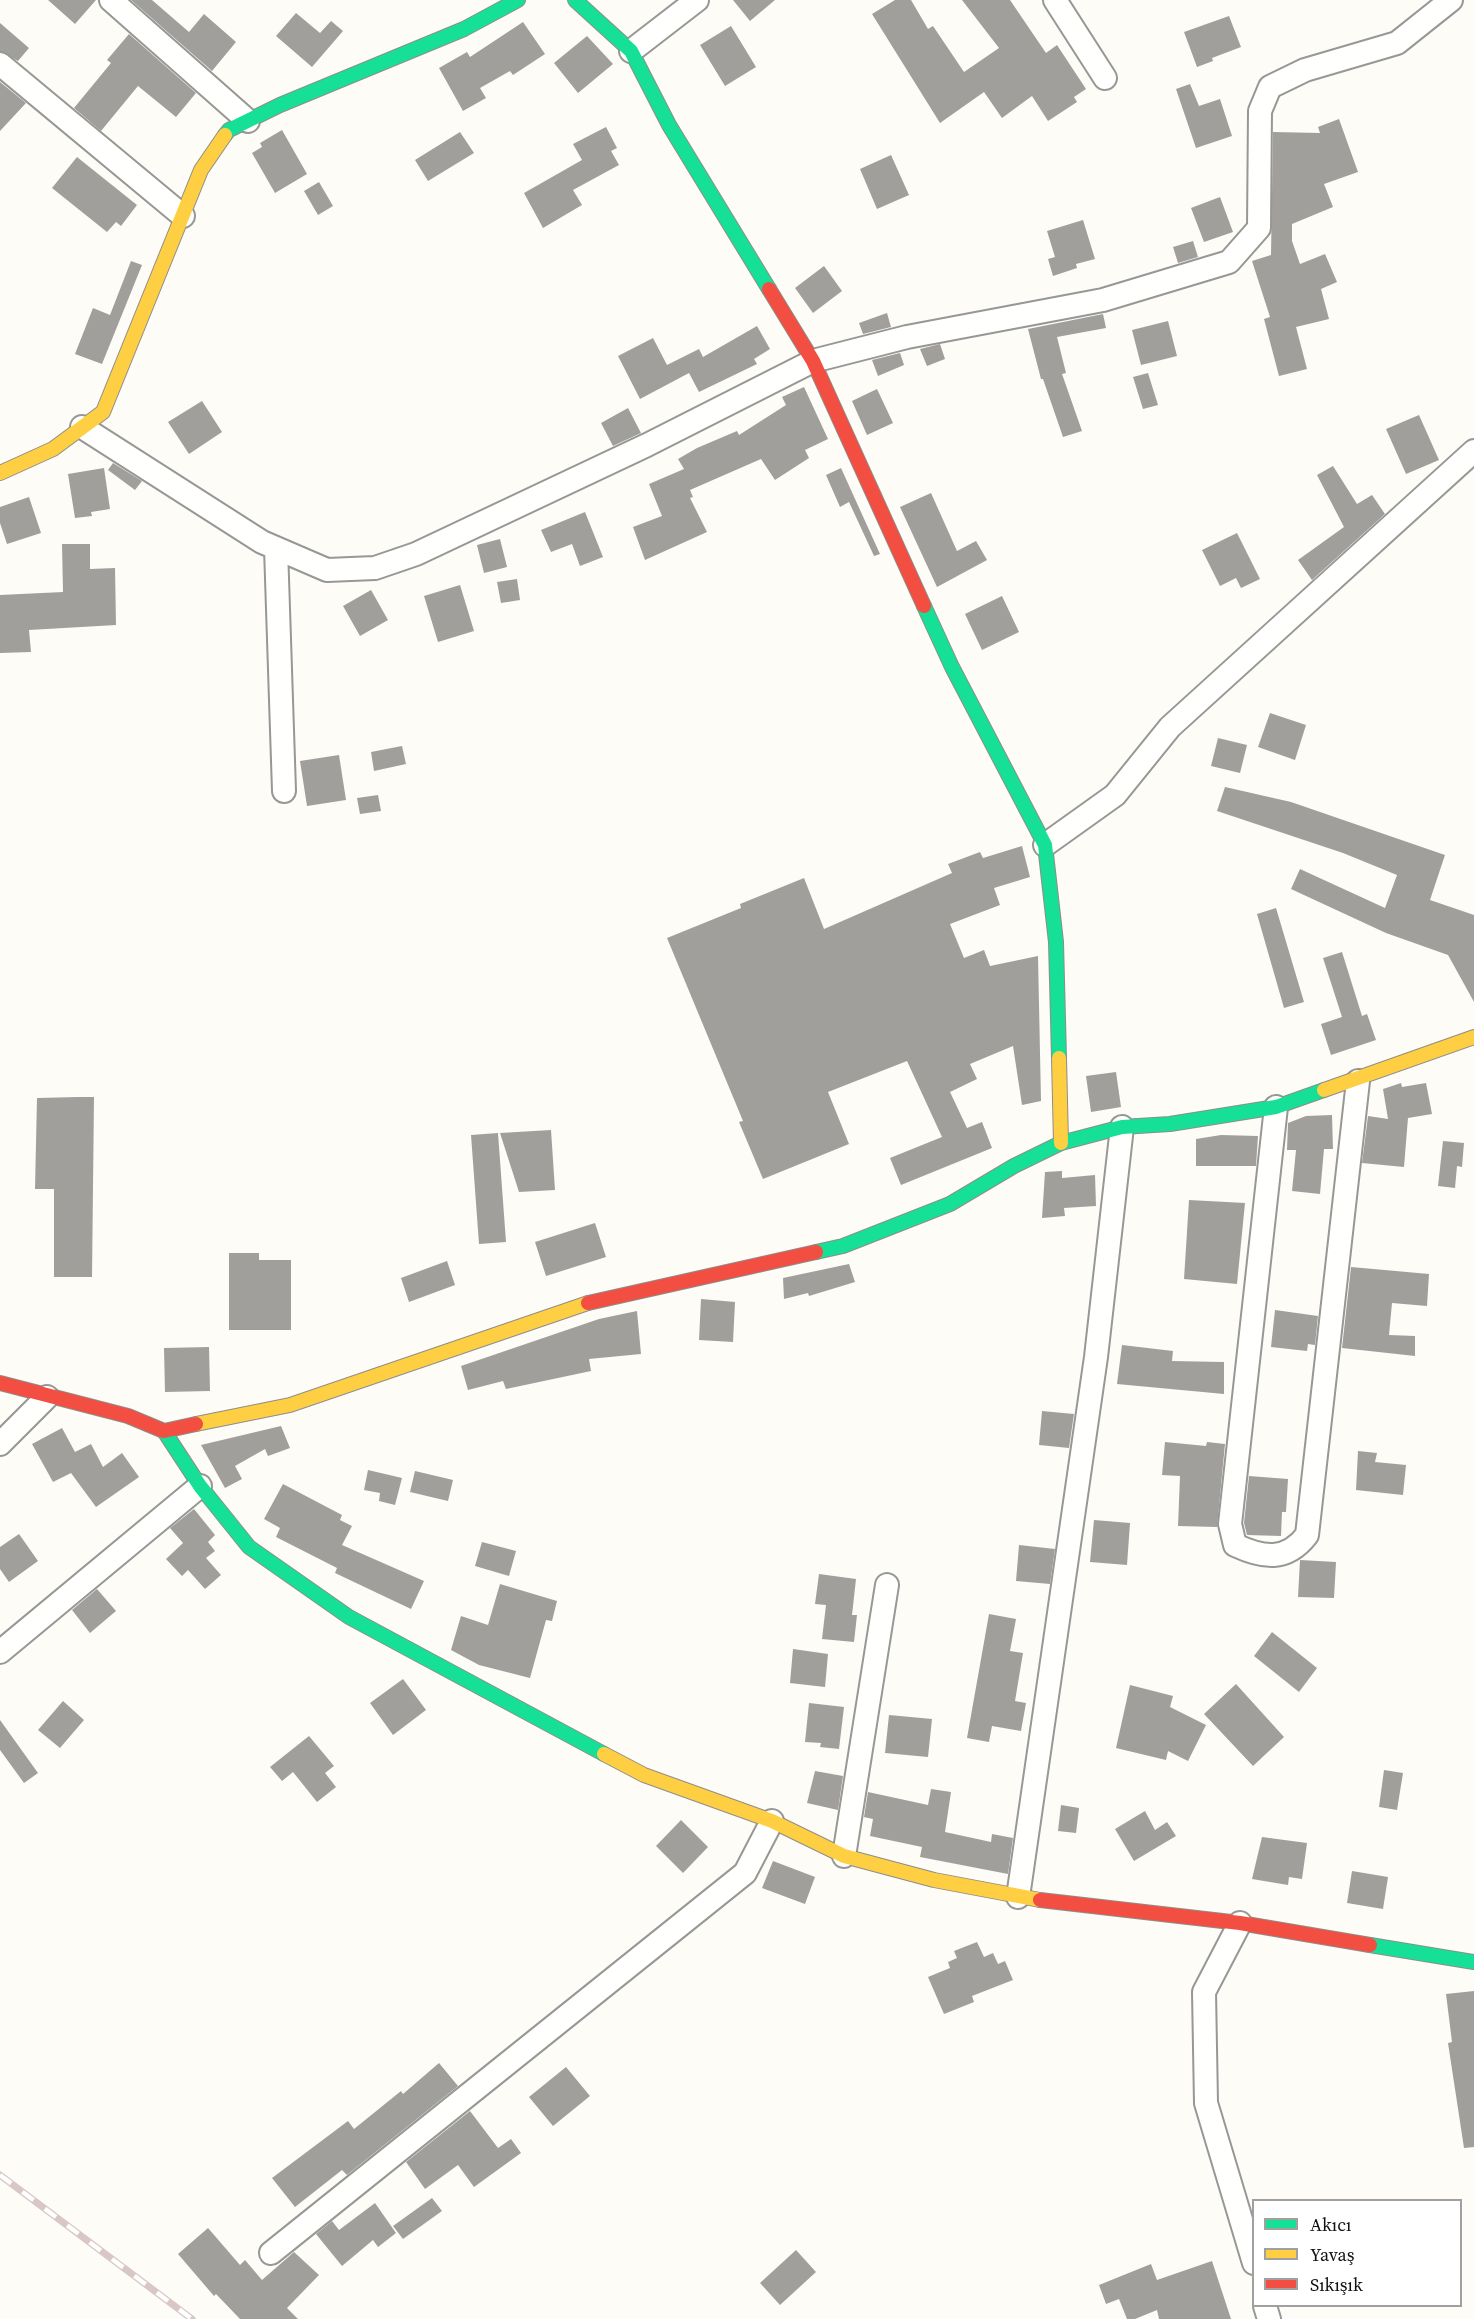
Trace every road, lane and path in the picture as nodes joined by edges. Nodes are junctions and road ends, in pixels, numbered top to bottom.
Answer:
1 (111, 0) edge
2 (518, 0) edge
3 (575, 0) edge
4 (696, 0) edge
5 (1055, 0) edge
6 (1451, 0) edge
7 (631, 51) junction
8 (0, 64) edge
9 (1105, 78) dead end
10 (248, 121) junction
11 (183, 216) junction
12 (813, 361) junction
13 (82, 427) junction
14 (1474, 452) edge
15 (0, 472) edge
16 (276, 548) junction
17 (284, 791) dead end
18 (1045, 845) junction
19 (1474, 1037) edge
20 (1358, 1081) junction
21 (1276, 1107) junction
22 (1122, 1128) junction
23 (1061, 1143) junction
24 (0, 1383) edge
25 (47, 1397) junction
26 (164, 1431) junction
27 (0, 1444) edge
28 (200, 1486) junction
29 (887, 1585) dead end
30 (0, 1652) edge
31 (772, 1821) junction
32 (844, 1856) junction
33 (1018, 1897) junction
34 (1240, 1923) junction
35 (1474, 1962) edge
36 (271, 2253) dead end
37 (1252, 2256) edge

1 - 10 street
2 - 10 street
3 - 7 street
4 - 7 street
5 - 9 street
6 - 12 street
7 - 12 street
8 - 11 street
10 - 11 street
11 - 13 street
12 - 16 street
12 - 18 street
13 - 15 street
13 - 16 street
14 - 18 street
16 - 17 street
18 - 23 street
19 - 20 street
20 - 21 street
20 - 21 street
21 - 22 street
22 - 23 street
22 - 33 street
23 - 26 street
24 - 25 street
25 - 26 street
25 - 27 street
26 - 28 street
28 - 30 street
28 - 31 street
29 - 32 street
31 - 32 street
31 - 36 street
32 - 33 street
33 - 34 street
34 - 35 street
34 - 37 street

